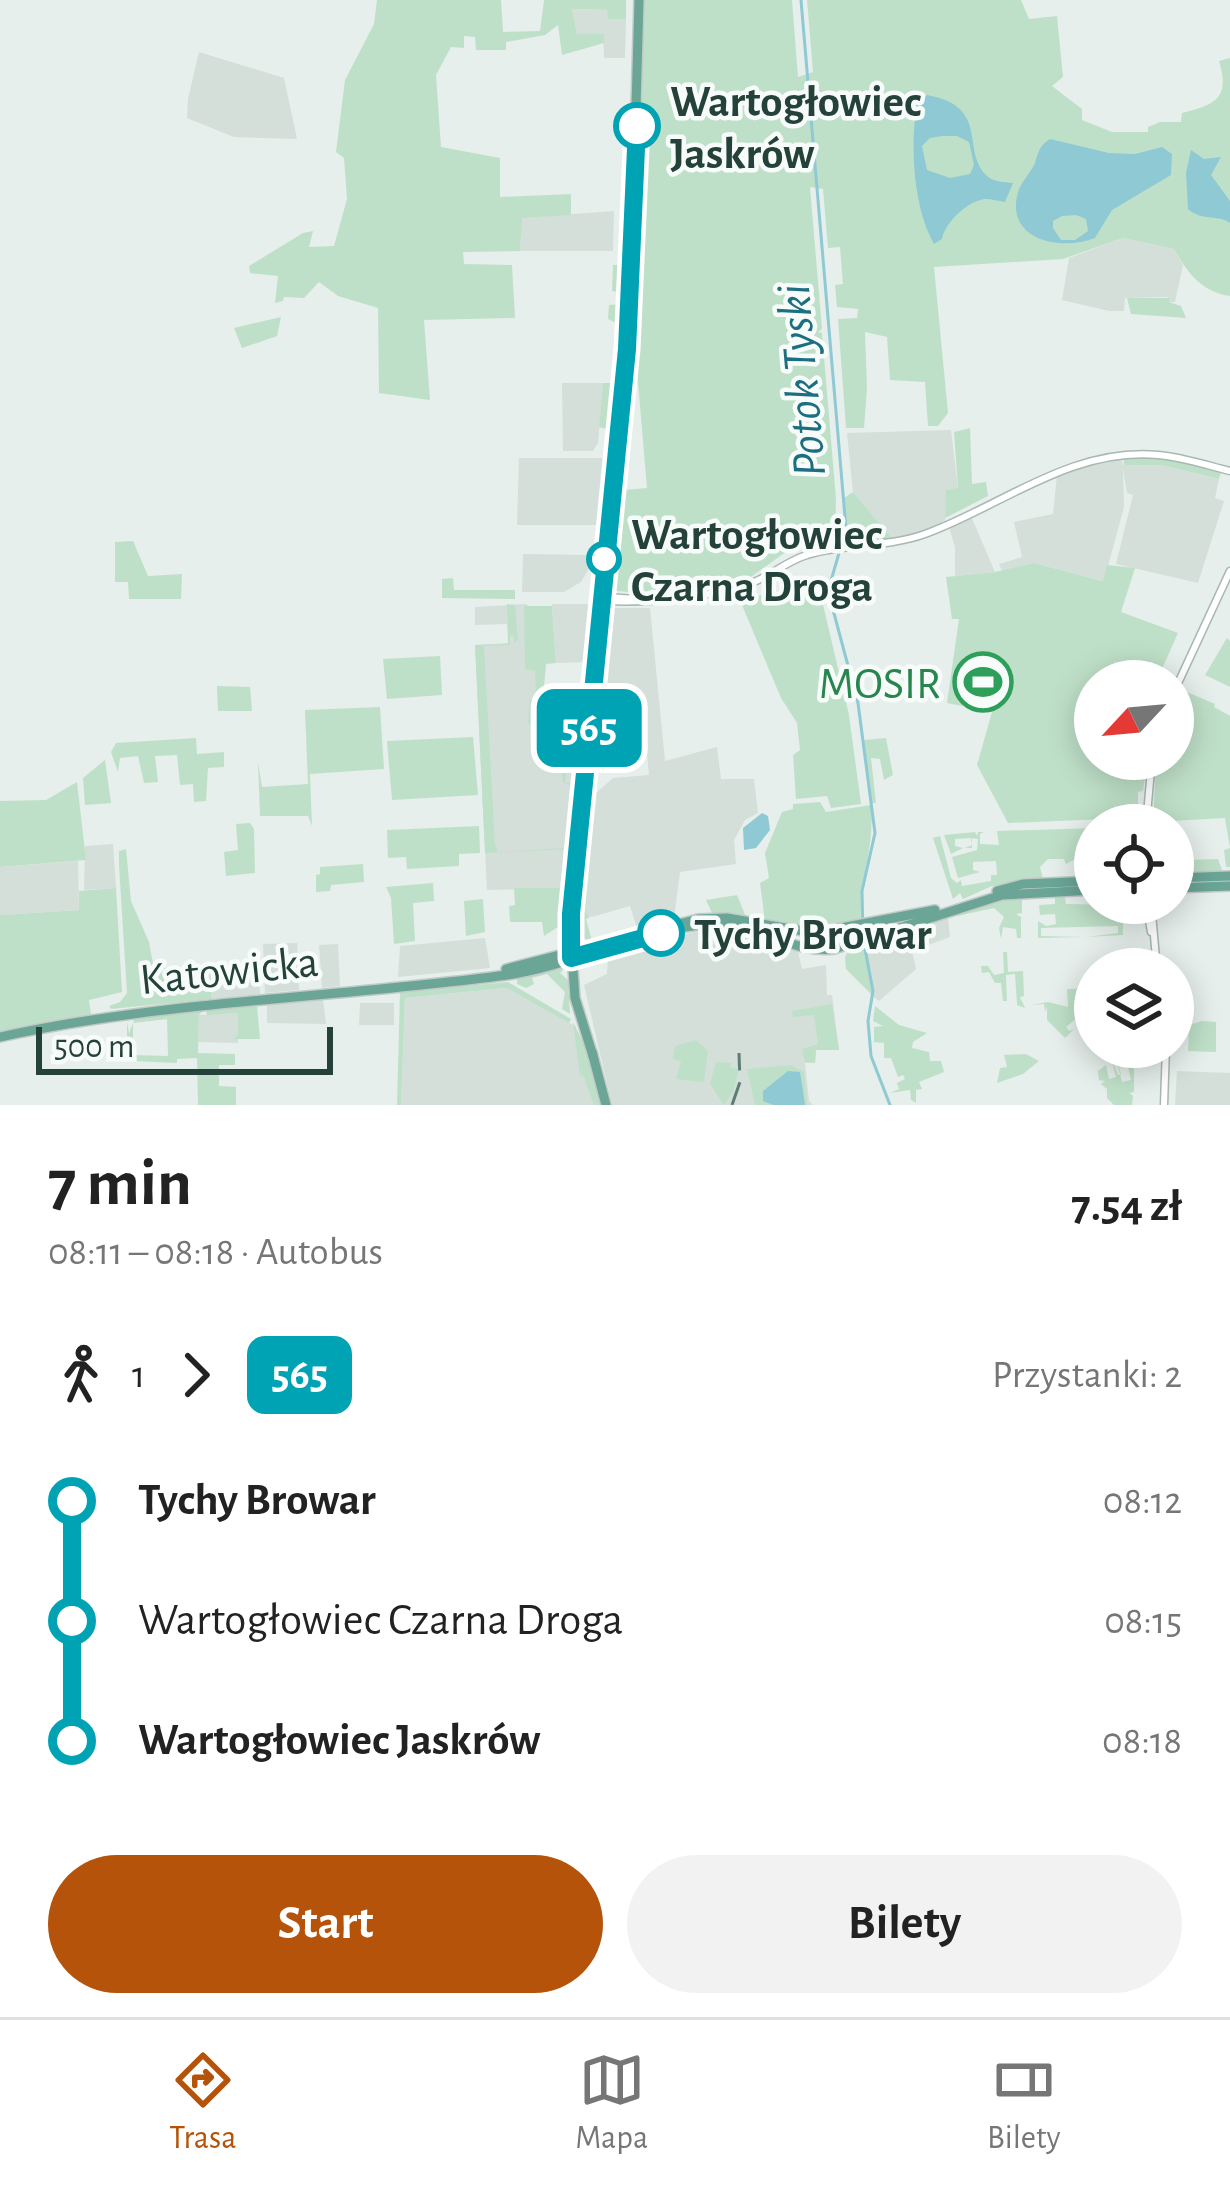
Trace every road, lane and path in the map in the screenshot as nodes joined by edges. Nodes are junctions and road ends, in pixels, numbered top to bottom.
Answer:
1 (636, 0) edge
2 (1230, 471) edge
3 (1230, 572) edge
4 (603, 599) junction
5 (1189, 660) edge
6 (1230, 876) edge
7 (1194, 877) edge
8 (1074, 883) edge
9 (1230, 886) edge
10 (1041, 887) junction
11 (1194, 887) edge
12 (1074, 889) edge
13 (573, 929) junction
14 (594, 948) junction
15 (573, 954) junction
16 (553, 959) junction
17 (575, 975) junction
18 (0, 1037) edge
19 (1165, 1068) edge
20 (605, 1105) edge
21 (1164, 1105) edge

1 - 4 main road
2 - 4 street
3 - 5 street
4 - 13 main road
6 - 7 main road
8 - 10 main road
9 - 11 main road
10 - 12 main road
10 - 14 main road, Katowicka
10 - 14 main road, Katowicka
13 - 14 main road
13 - 15 main road
13 - 16 main road
14 - 15 main road, Katowicka
14 - 17 main road
15 - 16 main road, Katowicka
15 - 17 main road
16 - 17 main road
16 - 18 main road, Katowicka
17 - 20 main road
19 - 21 street

